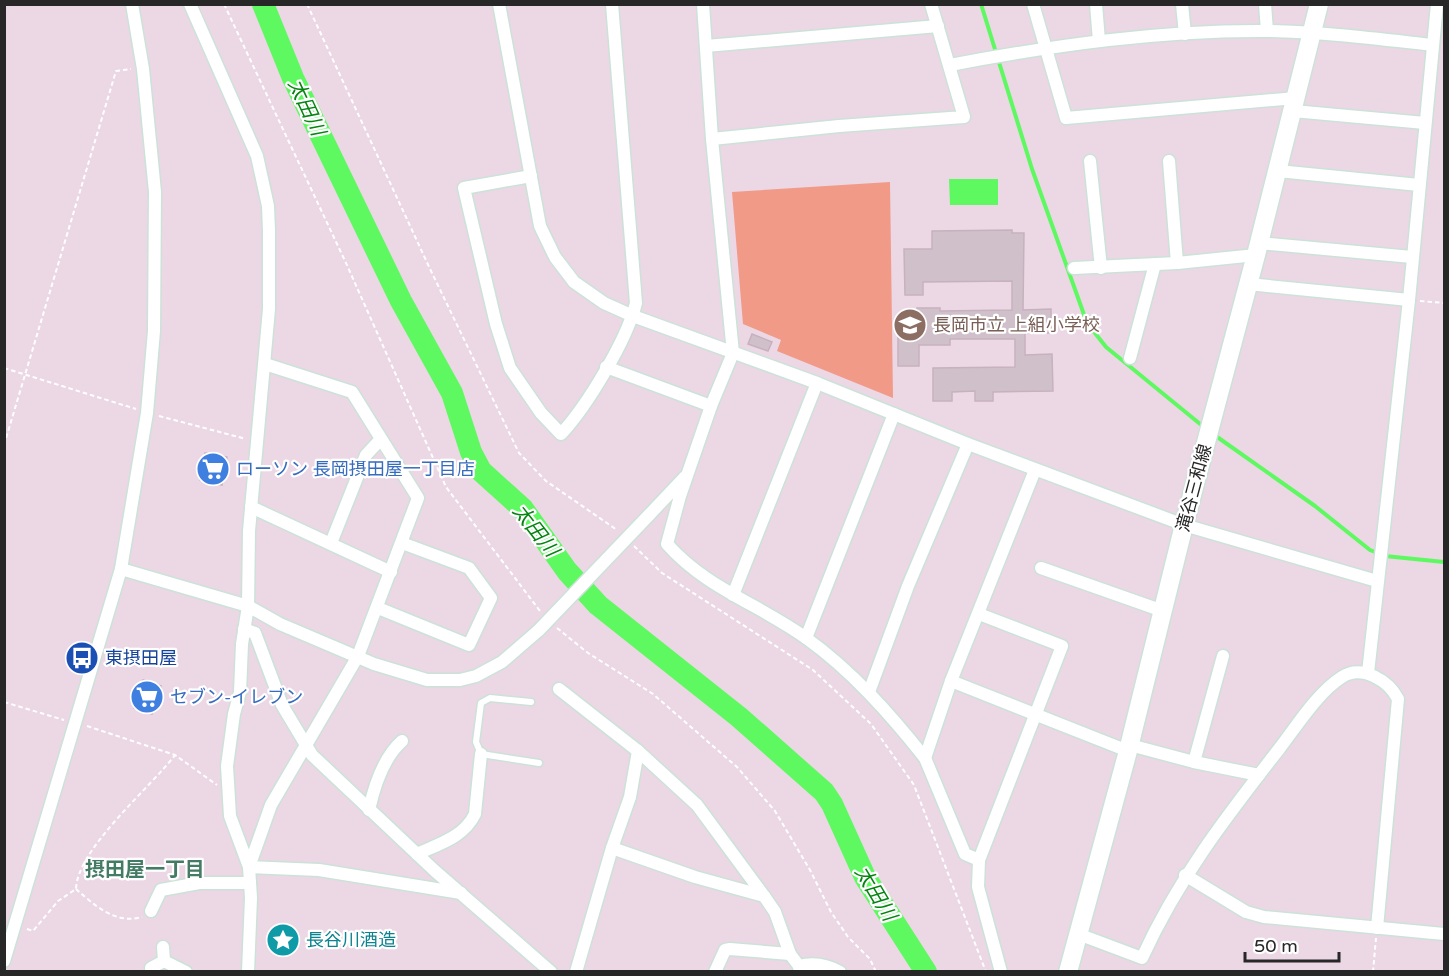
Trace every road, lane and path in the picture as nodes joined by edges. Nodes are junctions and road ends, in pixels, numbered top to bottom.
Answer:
1 (132, 4) edge
2 (190, 4) edge
3 (224, 4) edge
4 (306, 4) edge
5 (499, 4) edge
6 (612, 4) edge
7 (703, 4) edge
8 (931, 4) edge
9 (1033, 4) edge
10 (1096, 4) edge
11 (1182, 4) edge
12 (1265, 4) edge
13 (1319, 4) edge
14 (1437, 4) edge
15 (938, 26) junction
16 (1267, 31) junction
17 (1312, 33) junction
18 (1185, 34) junction
19 (1099, 41) junction
20 (1433, 45) junction
21 (706, 46) junction
22 (1046, 46) junction
23 (950, 65) junction
24 (142, 69) junction
25 (1294, 104) junction
26 (1425, 123) junction
27 (712, 139) junction
28 (1090, 160) dead end
29 (1169, 161) dead end
30 (1278, 171) junction
31 (531, 176) junction
32 (1419, 184) junction
33 (1257, 249) junction
34 (1412, 257) junction
35 (1177, 263) junction
36 (1155, 264) junction
37 (1074, 268) dead end
38 (1101, 268) junction
39 (1248, 284) junction
40 (1409, 300) junction
41 (1444, 303) edge
42 (633, 316) junction
43 (733, 353) junction
44 (1130, 358) dead end
45 (265, 364) junction
46 (606, 367) junction
47 (4, 368) edge
48 (26, 374) junction
49 (817, 383) junction
50 (711, 406) junction
51 (894, 414) junction
52 (380, 440) junction
53 (968, 444) junction
54 (4, 445) edge
55 (1035, 470) junction
56 (688, 474) junction
57 (251, 507) junction
58 (1184, 525) junction
59 (619, 532) dead end
60 (331, 543) junction
61 (402, 543) junction
62 (631, 544) dead end
63 (1041, 567) dead end
64 (121, 569) junction
65 (391, 572) junction
66 (1377, 581) junction
67 (734, 595) junction
68 (248, 606) junction
69 (378, 608) junction
70 (1163, 611) junction
71 (543, 613) dead end
72 (979, 614) junction
73 (550, 621) dead end
74 (244, 629) junction
75 (806, 638) junction
76 (358, 656) junction
77 (1223, 656) dead end
78 (1368, 673) junction
79 (951, 681) junction
80 (559, 689) dead end
81 (869, 692) junction
82 (4, 702) edge
83 (531, 702) dead end
84 (1037, 714) junction
85 (76, 723) junction
86 (402, 741) dead end
87 (307, 744) junction
88 (1129, 748) junction
89 (638, 752) junction
90 (481, 754) junction
91 (175, 755) junction
92 (925, 758) junction
93 (1194, 762) junction
94 (539, 763) dead end
95 (1258, 775) junction
96 (227, 791) junction
97 (369, 810) junction
98 (612, 848) junction
99 (417, 854) junction
100 (979, 860) junction
101 (249, 867) junction
102 (1185, 875) junction
103 (250, 883) junction
104 (76, 889) junction
105 (465, 894) junction
106 (764, 896) junction
107 (151, 911) joint
108 (15, 924) junction
109 (1377, 928) junction
110 (1078, 934) junction
111 (1444, 934) edge
112 (163, 946) dead end
113 (790, 954) junction
114 (4, 961) edge
115 (164, 961) junction
116 (151, 968) dead end
117 (799, 969) edge
118 (186, 972) edge
119 (248, 972) edge
120 (551, 972) edge
121 (576, 972) edge
122 (715, 972) edge
123 (840, 972) edge
124 (876, 972) edge
125 (986, 972) edge
126 (1001, 972) edge
127 (1068, 972) edge
128 (1373, 972) edge

1 - 24 street
2 - 45 street
3 - 71 path
4 - 59 path
5 - 31 street
6 - 42 street
7 - 21 street
8 - 15 street
9 - 22 street
10 - 19 street
11 - 18 street
12 - 16 street
13 - 17 main road, 滝谷三和線
14 - 20 street
15 - 21 street
15 - 23 street
16 - 17 street
16 - 18 street
17 - 20 street
17 - 25 main road, 滝谷三和線
18 - 19 street
19 - 22 street
20 - 26 street
21 - 27 street
22 - 23 street
22 - 25 street
23 - 27 street
24 - 48 path
24 - 64 street
25 - 26 street
25 - 30 main road, 滝谷三和線
26 - 32 street
27 - 43 street
28 - 38 street
29 - 35 street
30 - 32 street
30 - 33 main road, 滝谷三和線
31 - 42 street
31 - 46 street
32 - 34 street
33 - 34 street
33 - 35 street
33 - 39 main road, 滝谷三和線
34 - 40 street
35 - 36 street
36 - 38 street
36 - 44 street
37 - 38 street
39 - 40 street
39 - 58 main road, 滝谷三和線
40 - 41 path
40 - 66 street
42 - 43 street
42 - 46 street
43 - 49 street
43 - 50 street
45 - 52 street
45 - 57 street
46 - 50 street
47 - 48 path
48 - 54 path
49 - 51 street
49 - 67 street
50 - 56 street
51 - 53 street
51 - 75 street
52 - 60 street
52 - 61 street
53 - 55 street
53 - 81 street
55 - 58 street
55 - 72 street
56 - 67 street
56 - 76 street, bridge
57 - 60 street
57 - 68 street
58 - 66 street
58 - 70 main road, 滝谷三和線
60 - 65 street
61 - 65 street
61 - 69 street
62 - 125 path
63 - 70 street
64 - 68 street
64 - 85 street
65 - 69 street
66 - 78 street
67 - 75 street
68 - 74 street
68 - 76 street
69 - 76 street
70 - 88 main road, 滝谷三和線
72 - 79 street
72 - 84 street
73 - 124 path
74 - 87 street
74 - 96 street
75 - 81 street
76 - 87 street
77 - 93 street
78 - 95 street
78 - 109 street
79 - 84 street
79 - 92 street
80 - 89 street
81 - 92 street
82 - 85 path
83 - 90 lane
84 - 88 street
84 - 100 street
85 - 91 path
85 - 108 street
86 - 97 street
87 - 97 street
87 - 101 street
88 - 93 street
88 - 110 main road, 滝谷三和線
89 - 98 street
89 - 106 street
90 - 94 lane
90 - 99 street
91 - 96 path
91 - 104 path
92 - 100 street
93 - 95 street
95 - 102 street
96 - 101 street
97 - 99 street
98 - 106 street
98 - 121 street
99 - 105 street
100 - 126 street
101 - 103 street
101 - 105 street
102 - 109 street
102 - 110 street
103 - 107 street
103 - 119 street
104 - 107 path
104 - 108 path
105 - 120 street
106 - 113 street
108 - 114 street
109 - 111 street
109 - 128 path
110 - 127 main road, 滝谷三和線
112 - 115 street
113 - 117 street
113 - 122 street
115 - 116 street
115 - 118 street
117 - 123 street

